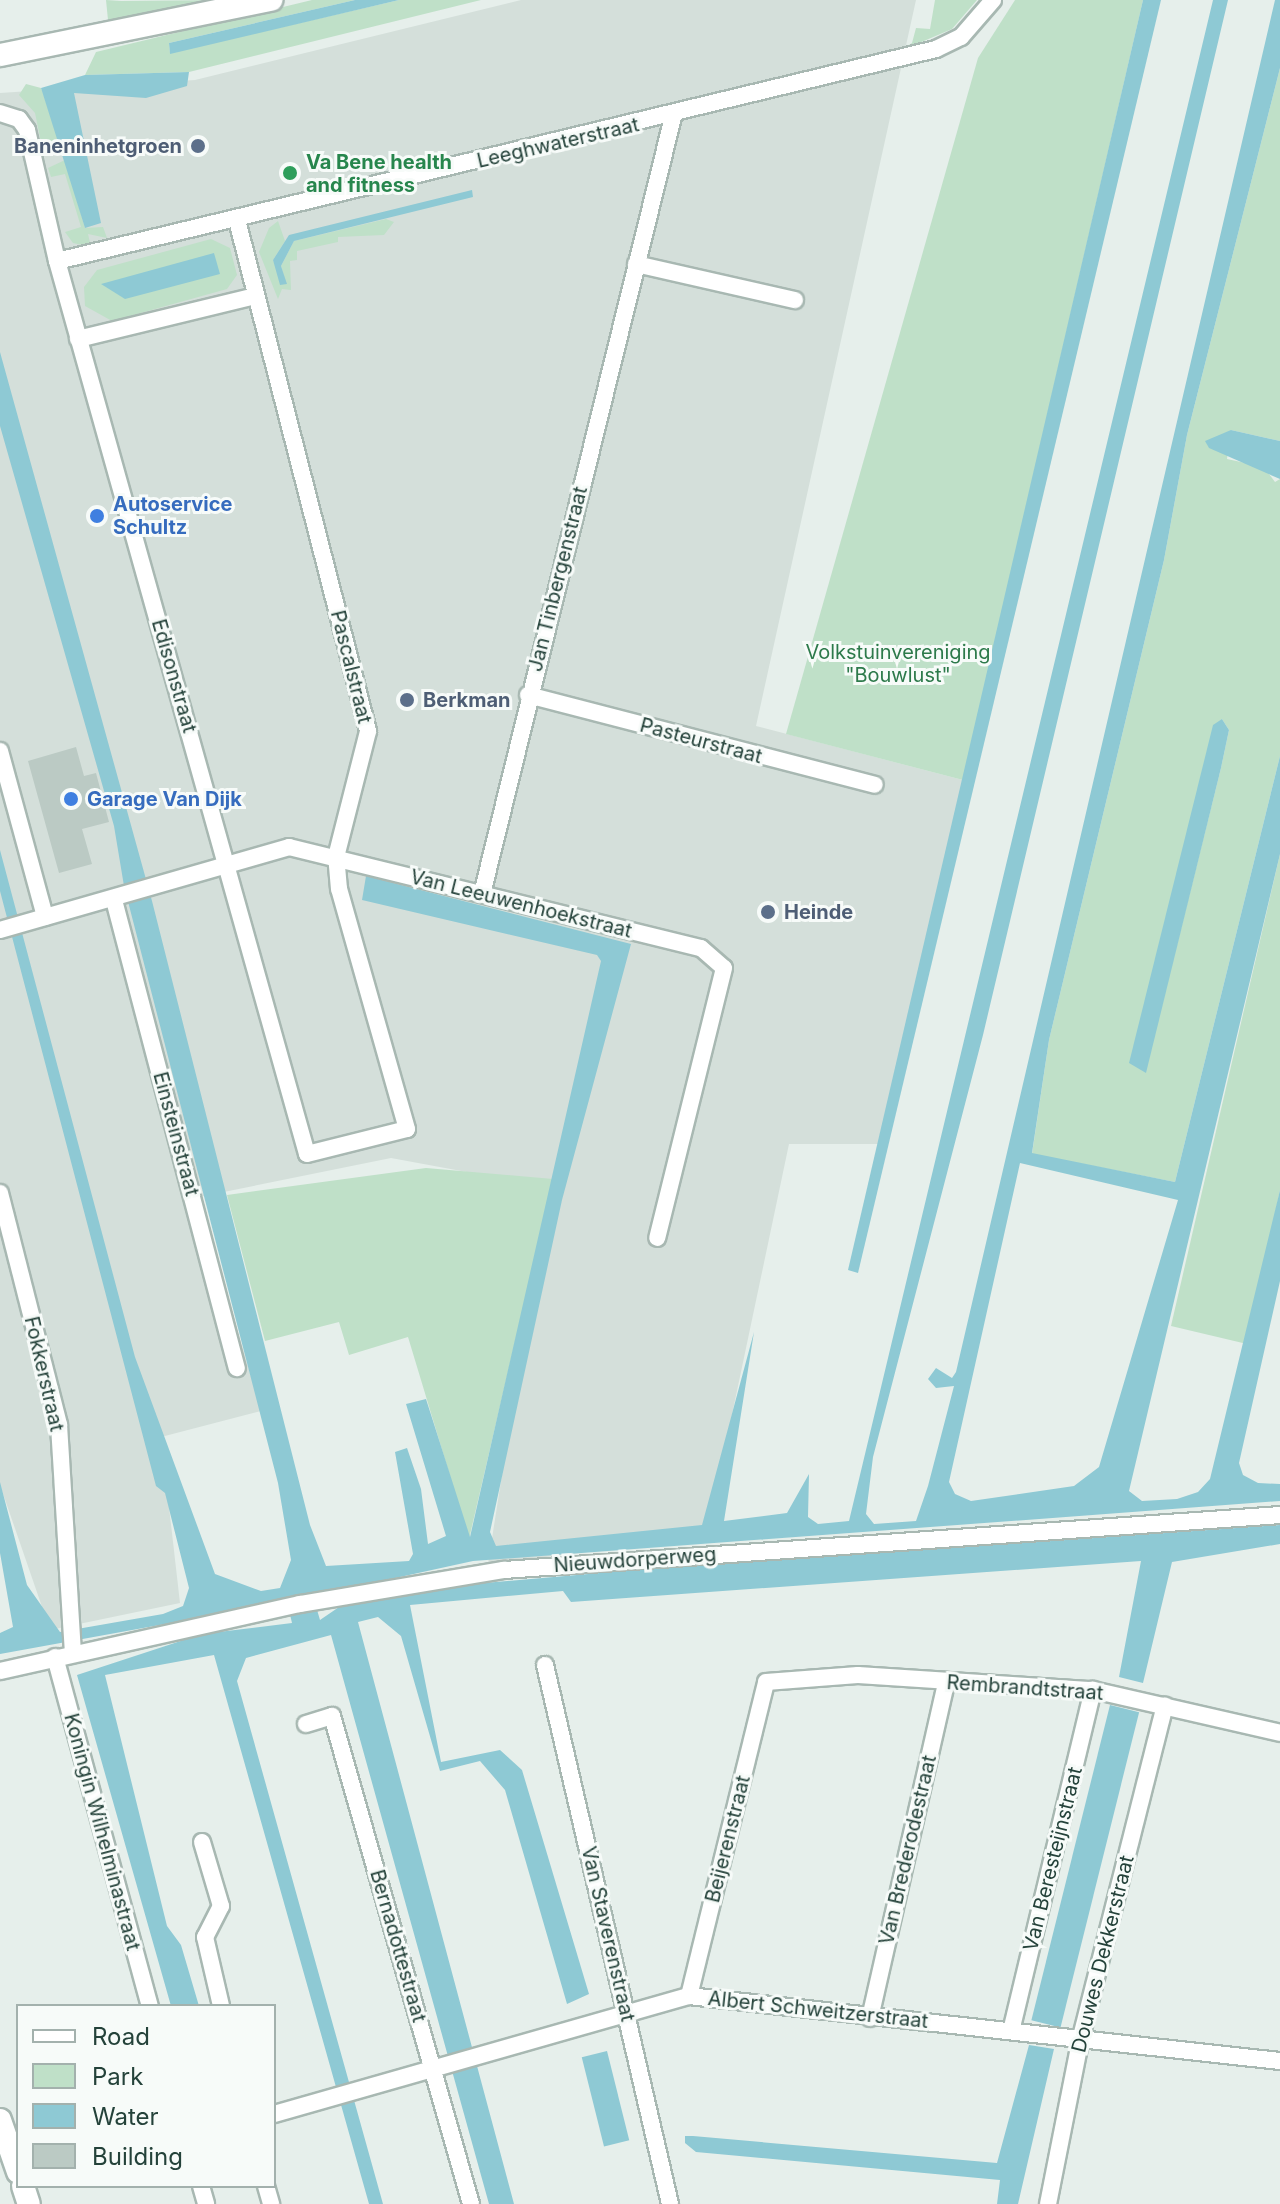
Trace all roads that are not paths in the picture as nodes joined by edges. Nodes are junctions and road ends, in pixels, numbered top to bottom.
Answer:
1 (271, 0) edge
2 (993, 0) edge
3 (0, 55) edge
4 (0, 113) edge
5 (673, 117) junction
6 (237, 220) junction
7 (57, 261) junction
8 (636, 264) junction
9 (256, 296) junction
10 (795, 300) dead end
11 (78, 339) junction
12 (528, 695) junction
13 (0, 751) edge
14 (4, 782) edge
15 (875, 785) dead end
16 (336, 857) junction
17 (227, 866) junction
18 (482, 894) junction
19 (120, 898) junction
20 (37, 920) junction
21 (2, 930) edge
22 (407, 1129) joint
23 (0, 1193) edge
24 (657, 1238) dead end
25 (237, 1368) dead end
26 (1280, 1515) edge
27 (72, 1650) junction
28 (55, 1657) junction
29 (545, 1665) dead end
30 (0, 1671) edge
31 (766, 1682) joint
32 (946, 1683) junction
33 (1093, 1690) junction
34 (1165, 1705) junction
35 (306, 1724) dead end
36 (1280, 1733) edge
37 (202, 1842) dead end
38 (689, 1996) junction
39 (149, 2004) edge
40 (221, 2004) edge
41 (628, 2017) junction
42 (870, 2018) junction
43 (1012, 2027) junction
44 (1081, 2037) junction
45 (1280, 2060) edge
46 (442, 2068) junction
47 (276, 2113) edge
48 (0, 2120) edge
49 (16, 2166) edge
50 (471, 2204) edge
51 (670, 2204) edge
52 (1048, 2204) edge

1 - 3 main road
2 - 5 street, Leeghwaterstraat
4 - 7 street, Edisonstraat
5 - 6 street, Leeghwaterstraat
5 - 8 street, Jan Tinbergenstraat
6 - 7 street, Leeghwaterstraat
6 - 9 street, Pascalstraat
7 - 11 street, Edisonstraat
8 - 10 street
8 - 12 street, Jan Tinbergenstraat
9 - 11 street
9 - 16 street, Pascalstraat
11 - 17 street, Edisonstraat
12 - 15 street, Pasteurstraat
12 - 18 street, Jan Tinbergenstraat
13 - 14 street
14 - 20 street
16 - 17 street, Van Leeuwenhoekstraat
16 - 18 street, Van Leeuwenhoekstraat
16 - 22 street, Pascalstraat
17 - 19 street, Van Leeuwenhoekstraat
17 - 22 street, Edisonstraat
18 - 24 street, Van Leeuwenhoekstraat
19 - 20 street, Van Leeuwenhoekstraat
19 - 25 street, Einsteinstraat
20 - 21 street
23 - 27 street, Fokkerstraat
26 - 27 street, Nieuwdorperweg
27 - 28 street, Nieuwdorperweg
28 - 30 street, Nieuwdorperweg
28 - 39 street, Koningin Wilhelminastraat
29 - 41 street, Van Staverenstraat
31 - 32 street, Rembrandtstraat
31 - 38 street, Beijerenstraat
32 - 33 street, Rembrandtstraat
32 - 42 street, Van Brederodestraat
33 - 34 street, Rembrandtstraat
33 - 43 street, Van Beresteijnstraat
34 - 36 street, Rembrandtstraat
34 - 44 street, Douwes Dekkerstraat
35 - 46 street, Bernadottestraat
37 - 40 street
38 - 41 street, Albert Schweitzerstraat
38 - 42 street, Albert Schweitzerstraat
41 - 46 street, Albert Schweitzerstraat
41 - 51 street, Van Staverenstraat
42 - 43 street, Albert Schweitzerstraat
43 - 44 street, Albert Schweitzerstraat
44 - 45 street, Albert Schweitzerstraat
44 - 52 street, Douwes Dekkerstraat
46 - 47 street, Albert Schweitzerstraat
46 - 50 street, Bernadottestraat
48 - 49 main road

